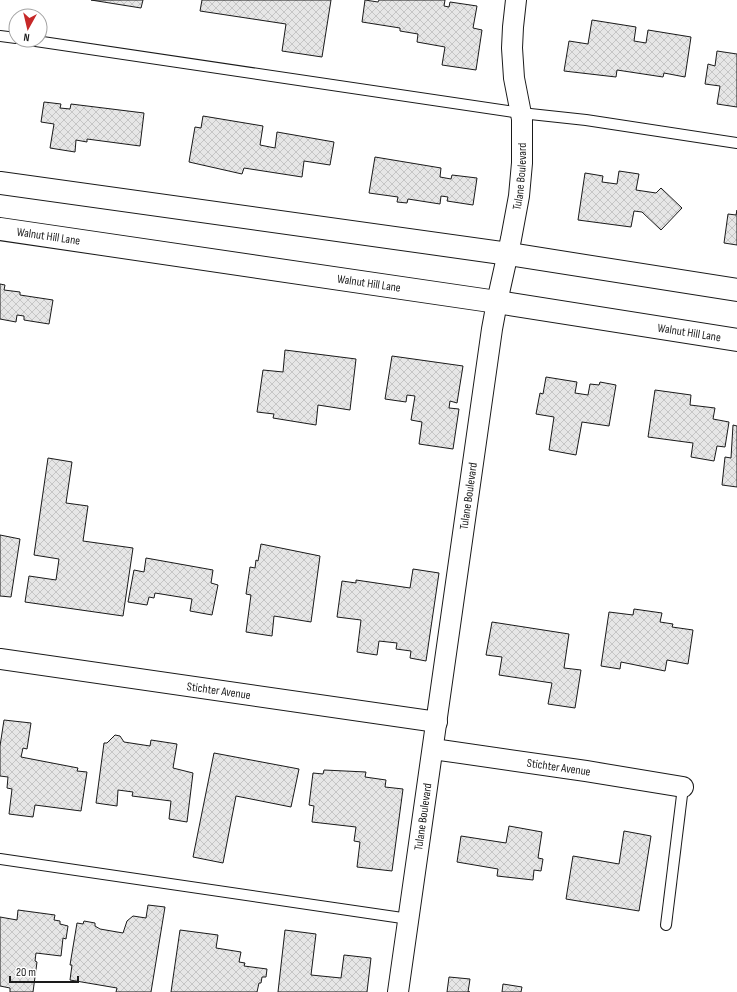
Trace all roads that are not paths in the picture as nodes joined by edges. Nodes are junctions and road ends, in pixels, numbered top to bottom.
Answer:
1 (516, 0) edge
2 (48, 43) edge
3 (520, 113) junction
4 (737, 143) edge
5 (0, 183) edge
6 (0, 229) edge
7 (509, 254) junction
8 (737, 290) edge
9 (497, 302) junction
10 (737, 340) edge
11 (0, 659) edge
12 (437, 722) junction
13 (433, 749) junction
14 (683, 787) joint
15 (0, 859) edge
16 (409, 920) junction
17 (666, 925) dead end
18 (398, 992) edge

1 - 3 street, Tulane Boulevard
2 - 3 lane
3 - 4 lane
3 - 7 street, Tulane Boulevard
5 - 7 main road
6 - 9 main road, Walnut Hill Lane
7 - 8 main road
7 - 9 street, Tulane Boulevard
9 - 10 main road, Walnut Hill Lane
9 - 12 street, Tulane Boulevard
11 - 12 street, Stichter Avenue
12 - 13 street, Tulane Boulevard
13 - 14 street, Stichter Avenue
13 - 16 street, Tulane Boulevard
14 - 17 lane
15 - 16 lane
16 - 18 street, Tulane Boulevard

